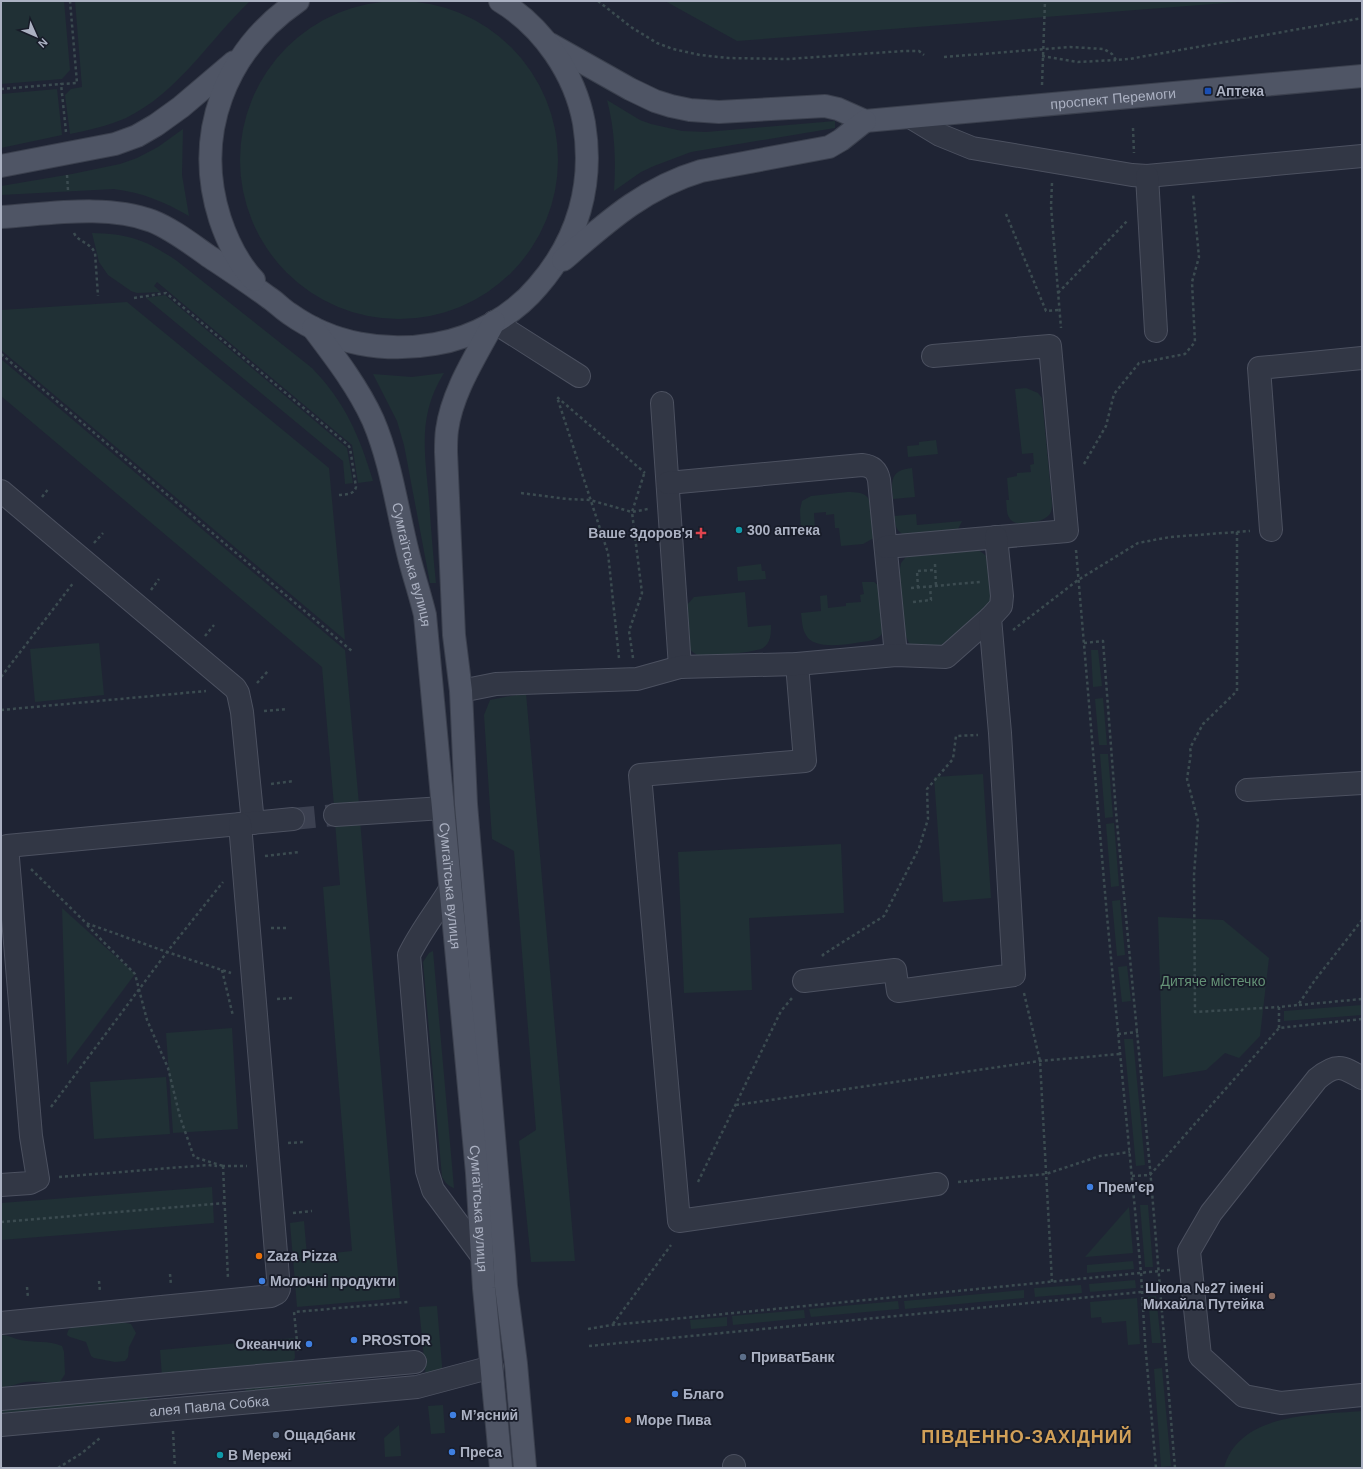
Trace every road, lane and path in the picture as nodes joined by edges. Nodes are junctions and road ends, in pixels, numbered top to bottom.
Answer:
1 (298, 1) edge
2 (500, 1) edge
3 (598, 1) edge
4 (1045, 1) edge
5 (1362, 18) edge
6 (547, 42) junction
7 (1043, 49) junction
8 (245, 51) junction
9 (924, 55) dead end
10 (1042, 56) junction
11 (944, 57) dead end
12 (1116, 60) junction
13 (1362, 76) edge
14 (61, 84) dead end
15 (1, 89) edge
16 (1042, 105) junction
17 (912, 118) junction
18 (865, 122) junction
19 (1362, 156) edge
20 (1053, 162) junction
21 (1, 166) edge
22 (1147, 176) junction
23 (1149, 198) junction
24 (1006, 214) dead end
25 (1, 217) edge
26 (553, 268) junction
27 (1058, 293) junction
28 (269, 297) junction
29 (134, 298) dead end
30 (1059, 310) junction
31 (494, 322) junction
32 (313, 328) junction
33 (1156, 331) dead end
34 (1061, 333) dead end
35 (1, 354) edge
36 (933, 356) dead end
37 (1362, 358) edge
38 (579, 376) dead end
39 (662, 403) dead end
40 (665, 442) junction
41 (644, 474) junction
42 (668, 483) junction
43 (1, 491) edge
44 (521, 493) dead end
45 (339, 495) dead end
46 (590, 500) junction
47 (670, 504) junction
48 (632, 512) junction
49 (1271, 530) joint
50 (1237, 532) junction
51 (996, 537) junction
52 (1076, 546) dead end
53 (886, 547) junction
54 (88, 564) junction
55 (935, 570) dead end
56 (1001, 580) junction
57 (1078, 580) junction
58 (930, 586) junction
59 (918, 588) junction
60 (900, 589) junction
61 (991, 628) junction
62 (1084, 643) junction
63 (353, 652) dead end
64 (896, 654) junction
65 (797, 664) junction
66 (680, 667) junction
67 (636, 673) junction
68 (1, 677) edge
69 (235, 688) junction
70 (460, 691) junction
71 (287, 709) dead end
72 (1, 710) edge
73 (263, 711) dead end
74 (294, 781) dead end
75 (1362, 783) edge
76 (264, 784) dead end
77 (1247, 790) dead end
78 (443, 808) junction
79 (335, 815) tunnel mouth
80 (293, 819) tunnel mouth
81 (247, 823) junction
82 (7, 846) junction
83 (300, 852) dead end
84 (253, 856) junction
85 (449, 890) junction
86 (1362, 920) edge
87 (86, 923) junction
88 (268, 928) dead end
89 (286, 928) dead end
90 (167, 952) junction
91 (1014, 975) junction
92 (254, 981) junction
93 (804, 981) dead end
94 (139, 989) junction
95 (294, 998) dead end
96 (274, 999) dead end
97 (1362, 999) edge
98 (1298, 1005) junction
99 (1279, 1007) junction
100 (1362, 1019) edge
101 (1279, 1028) junction
102 (1138, 1032) junction
103 (1118, 1034) junction
104 (1120, 1054) junction
105 (1040, 1061) junction
106 (1362, 1078) edge
107 (735, 1105) dead end
108 (31, 1136) junction
109 (305, 1142) dead end
110 (286, 1144) dead end
111 (1130, 1152) junction
112 (222, 1166) junction
113 (1046, 1174) junction
114 (1150, 1175) junction
115 (1132, 1176) junction
116 (38, 1179) junction
117 (937, 1184) joint
118 (1, 1186) edge
119 (224, 1203) junction
120 (312, 1211) dead end
121 (292, 1213) dead end
122 (1, 1222) edge
123 (671, 1245) dead end
124 (482, 1256) junction
125 (1159, 1272) junction
126 (1141, 1273) junction
127 (1192, 1277) junction
128 (1052, 1282) junction
129 (1160, 1291) junction
130 (1141, 1292) junction
131 (229, 1299) junction
132 (408, 1302) dead end
133 (1, 1323) edge
134 (612, 1325) junction
135 (588, 1329) dead end
136 (589, 1346) dead end
137 (415, 1362) dead end
138 (492, 1367) junction
139 (299, 1372) junction
140 (1362, 1395) edge
141 (1, 1399) edge
142 (106, 1416) junction
143 (1, 1425) edge
144 (58, 1468) edge
145 (501, 1468) edge
146 (525, 1468) edge
147 (1156, 1468) edge
148 (1175, 1468) edge

1 - 8 main road
2 - 6 main road
3 - 9 path
4 - 7 path
5 - 12 path
6 - 18 main road
6 - 26 main road
7 - 10 path
7 - 11 path
7 - 12 path
8 - 21 main road
8 - 28 main road
10 - 12 path
10 - 16 path
13 - 16 main road, проспект Перемоги
14 - 15 path
16 - 17 main road, проспект Перемоги
17 - 18 main road, проспект Перемоги
17 - 20 street
18 - 26 main road
19 - 22 street
20 - 22 street
20 - 27 path
22 - 23 street
23 - 27 path
23 - 33 street
24 - 30 path
25 - 28 main road
26 - 31 main road
27 - 30 path
28 - 32 main road
29 - 45 path
30 - 34 path
31 - 32 main road
31 - 38 street
31 - 70 main road, Сумгаїтська вулиця
32 - 78 main road, Сумгаїтська вулиця
35 - 63 path
36 - 51 street
37 - 49 street
39 - 40 street
40 - 41 path
40 - 42 street
41 - 46 path
41 - 48 path
42 - 47 street
42 - 53 street
43 - 54 street
44 - 46 path
46 - 48 path
46 - 67 path
47 - 48 path
47 - 66 street
48 - 67 path
49 - 50 path
50 - 57 path
50 - 99 path
51 - 53 street
51 - 56 street
52 - 57 path
53 - 60 street
54 - 68 path
54 - 69 street
55 - 59 path
56 - 58 path
56 - 61 street
57 - 61 path
57 - 62 path
58 - 59 path
58 - 60 path
59 - 60 path
60 - 64 street
61 - 64 street
61 - 91 street
62 - 102 path
62 - 103 path
64 - 65 street
65 - 66 street
65 - 117 street
66 - 67 street
67 - 70 street
69 - 72 path
69 - 81 street
70 - 146 main road, Сумгаїтська вулиця
71 - 73 path
74 - 76 path
75 - 77 street
78 - 79 street
78 - 85 main road, Сумгаїтська вулиця
80 - 81 street
81 - 82 street
81 - 84 street
82 - 87 path
82 - 108 street
83 - 84 path
84 - 90 path
84 - 92 street
85 - 124 main road, Сумгаїтська вулиця
85 - 124 street
86 - 98 path
87 - 90 path
87 - 94 path
88 - 89 path
90 - 92 path
90 - 94 path
91 - 93 street
91 - 105 path
92 - 131 street
94 - 108 path
94 - 112 path
95 - 96 path
97 - 98 path
98 - 99 path
99 - 101 path
100 - 101 path
101 - 114 path
102 - 103 path
102 - 114 path
103 - 104 path
104 - 105 path
104 - 111 path
105 - 107 path
105 - 113 path
106 - 127 street
108 - 116 street
109 - 110 path
111 - 113 path
111 - 115 path
112 - 116 path
112 - 119 path
113 - 117 path
113 - 128 path
114 - 115 path
114 - 125 path
115 - 126 path
116 - 118 street
119 - 122 path
119 - 131 path
120 - 121 path
123 - 134 path
124 - 138 main road, Сумгаїтська вулиця
125 - 126 path
125 - 127 path
125 - 129 path
126 - 128 path
126 - 130 path
127 - 129 path
127 - 140 street
128 - 134 path
129 - 130 path
129 - 148 path
130 - 136 path
130 - 147 path
131 - 133 street
132 - 139 path
134 - 135 path
137 - 139 street, алея Павла Собка
138 - 142 street, алея Павла Собка
138 - 145 main road, Сумгаїтська вулиця
139 - 141 street, алея Павла Собка
142 - 143 street, алея Павла Собка
142 - 144 path

